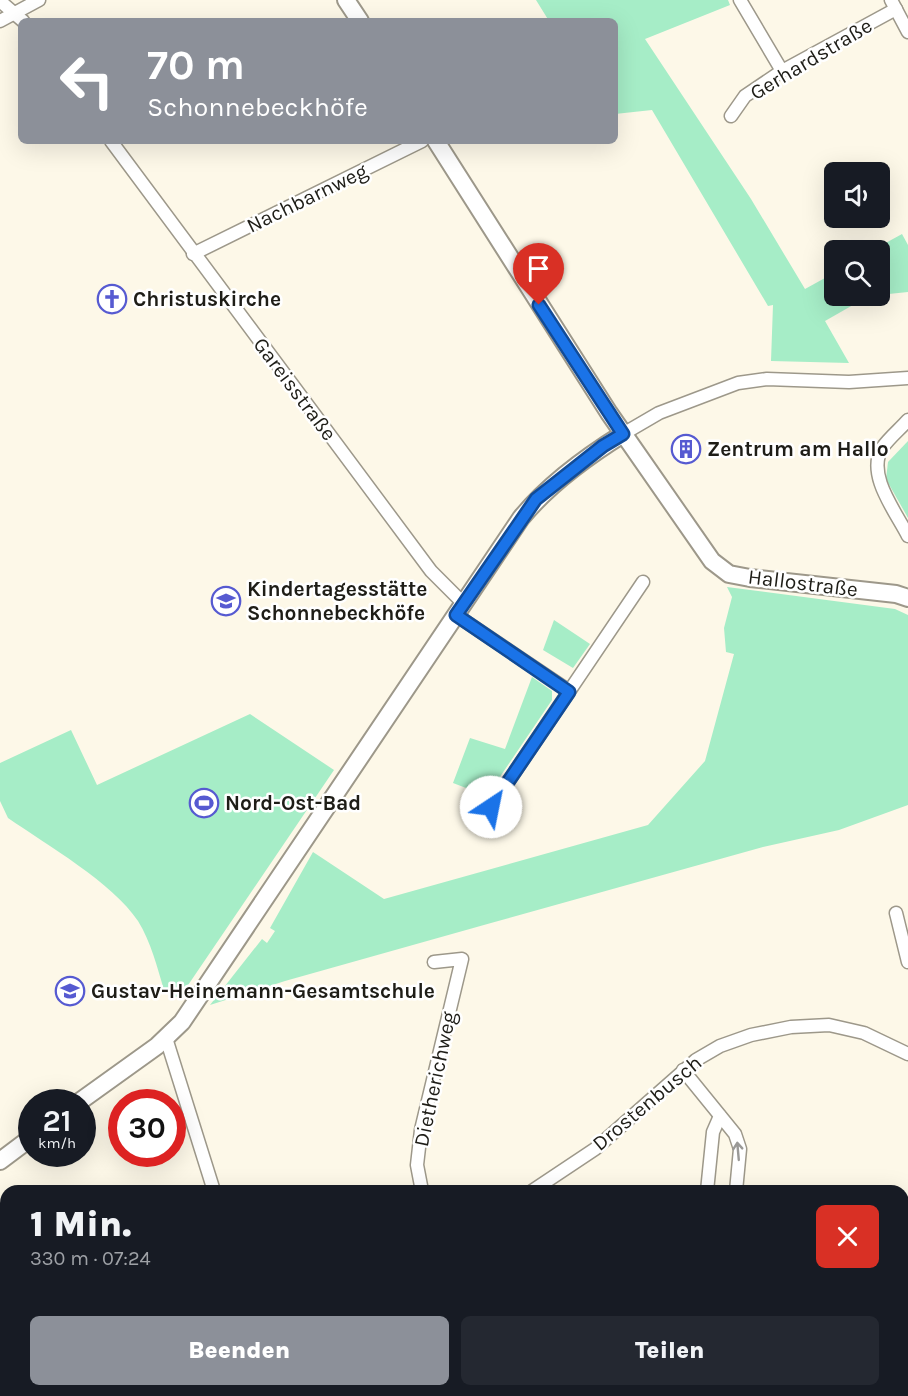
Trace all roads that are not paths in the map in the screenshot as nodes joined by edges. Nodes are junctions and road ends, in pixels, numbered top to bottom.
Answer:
1 (39, 0) edge
2 (346, 0) edge
3 (740, 0) edge
4 (0, 1) edge
5 (894, 4) edge
6 (19, 17) edge
7 (358, 18) edge
8 (0, 21) edge
9 (908, 32) edge
10 (782, 71) junction
11 (731, 116) dead end
12 (113, 144) edge
13 (416, 144) edge
14 (438, 144) edge
15 (193, 254) junction
16 (908, 378) edge
17 (908, 420) edge
18 (623, 434) junction
19 (908, 536) edge
20 (643, 582) dead end
21 (908, 598) edge
22 (460, 609) junction
23 (569, 692) junction
24 (491, 807) dead end
25 (896, 913) dead end
26 (434, 962) dead end
27 (908, 962) edge
28 (166, 1038) junction
29 (908, 1054) edge
30 (683, 1070) junction
31 (96, 1089) edge
32 (720, 1116) junction
33 (18, 1148) edge
34 (0, 1161) edge
35 (212, 1185) edge
36 (421, 1185) edge
37 (541, 1185) edge
38 (708, 1185) edge
39 (737, 1185) edge

1 - 6 street
2 - 7 street
3 - 10 street
4 - 6 street
5 - 9 street
5 - 10 street, Gerhardstraße
6 - 8 street
10 - 11 street, Gerhardstraße
12 - 15 street, Gareisstraße
13 - 15 street, Nachbarnweg
14 - 18 street, Hallostraße
15 - 22 street, Gareisstraße
16 - 18 street
17 - 19 street
18 - 21 street, Hallostraße
18 - 22 street
20 - 23 street
22 - 23 street, Gareisstraße
22 - 28 street
23 - 24 street
25 - 27 street
26 - 36 street, Dietherichweg
28 - 31 street
28 - 35 street
29 - 30 street, Drostenbusch
30 - 32 street
30 - 37 street, Drostenbusch
32 - 38 street
39 -> 32 street
33 - 34 street

